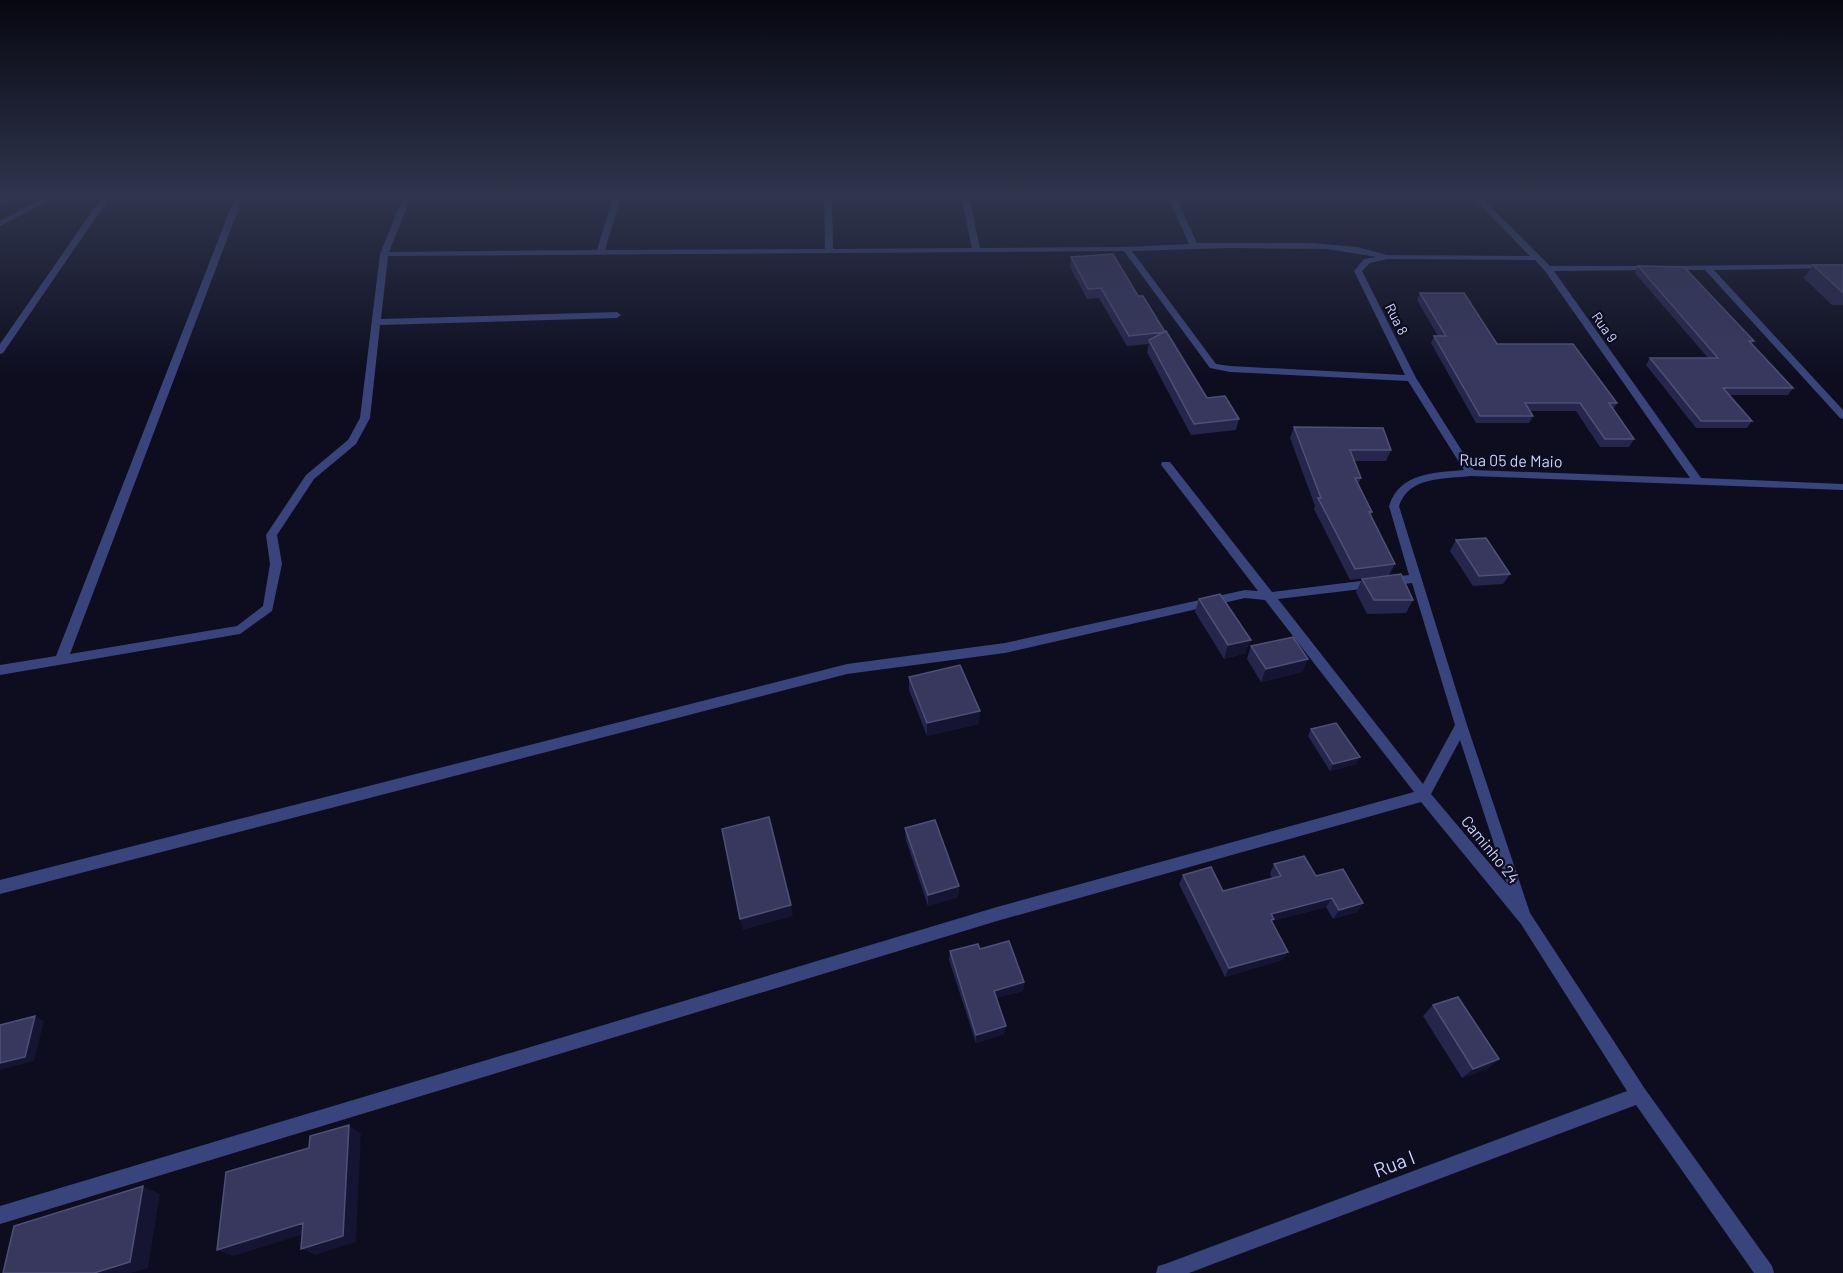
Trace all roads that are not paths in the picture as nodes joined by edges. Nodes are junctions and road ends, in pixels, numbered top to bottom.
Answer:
1 (65, 256) edge
2 (216, 256) edge
3 (384, 256) edge
4 (1132, 256) edge
5 (1343, 256) edge
6 (1387, 258) junction
7 (1537, 258) joint
8 (1352, 260) junction
9 (1843, 266) edge
10 (1708, 268) junction
11 (1548, 269) junction
12 (617, 315) dead end
13 (376, 322) junction
14 (0, 351) edge
15 (1412, 378) junction
16 (1843, 416) edge
17 (1166, 464) dead end
18 (1471, 473) junction
19 (1699, 483) junction
20 (1843, 487) edge
21 (1416, 578) junction
22 (1270, 596) junction
23 (61, 660) junction
24 (0, 670) edge
25 (1461, 725) junction
26 (1424, 795) junction
27 (0, 887) edge
28 (1526, 919) junction
29 (1639, 1095) junction
30 (0, 1215) edge
31 (1165, 1273) edge
32 (1765, 1273) edge

1 - 14 street
2 - 23 street
3 - 13 street
4 - 15 street
5 - 8 street
6 - 7 street
6 - 8 street
6 - 8 street
7 - 11 street, Rua 9
8 - 15 street, Rua 8
9 - 10 street
10 - 11 street
10 - 16 street
11 - 19 street, Rua 9
12 - 13 street
13 - 23 street
15 - 18 street, Rua 8
17 - 22 street, Caminho 24
18 - 19 street, Rua 05 de Maio
18 - 21 street, Rua 05 de Maio
19 - 20 street, Rua 05 de Maio
21 - 22 street
21 - 25 street, Rua 05 de Maio
22 - 26 street, Caminho 24
22 - 27 street
23 - 24 street
25 - 26 street
25 - 28 street, Rua 05 de Maio
26 - 28 street, Caminho 24
26 - 30 street
28 - 29 street, Caminho 24
29 - 31 street, Rua I
29 - 32 street, Caminho 24

